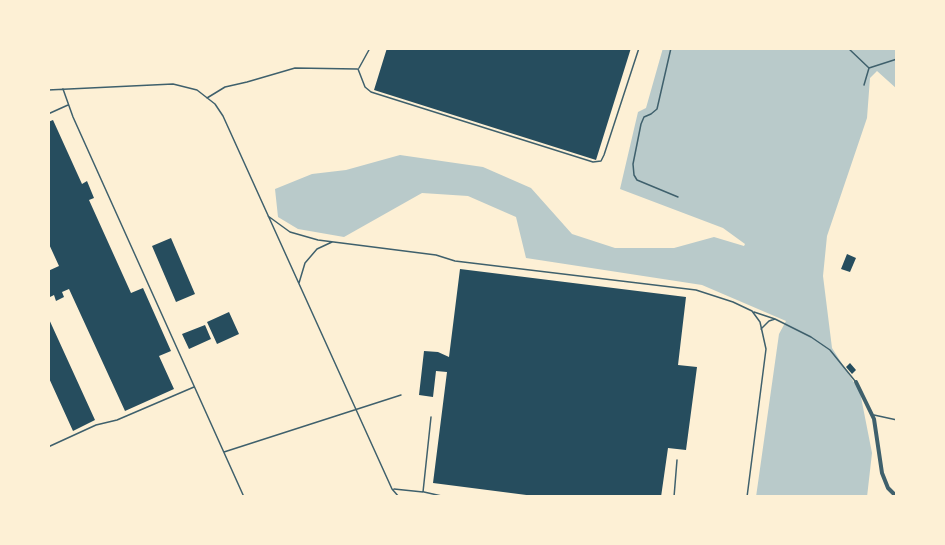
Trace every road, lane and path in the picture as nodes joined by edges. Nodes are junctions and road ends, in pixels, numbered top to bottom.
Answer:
1 (370, 48) edge
2 (639, 48) edge
3 (671, 48) edge
4 (848, 48) edge
5 (897, 59) edge
6 (869, 68) junction
7 (358, 69) junction
8 (864, 85) dead end
9 (63, 88) junction
10 (48, 90) edge
11 (207, 98) junction
12 (69, 105) junction
13 (48, 114) edge
14 (678, 197) dead end
15 (268, 216) junction
16 (333, 242) junction
17 (299, 284) junction
18 (752, 312) junction
19 (775, 319) junction
20 (761, 329) junction
21 (856, 382) joint
22 (194, 387) junction
23 (401, 394) dead end
24 (356, 408) junction
25 (873, 415) junction
26 (431, 417) dead end
27 (897, 420) edge
28 (48, 447) edge
29 (223, 452) junction
30 (677, 460) dead end
31 (392, 489) junction
32 (423, 492) junction
33 (897, 496) edge
34 (244, 497) edge
35 (399, 497) edge
36 (446, 497) edge
37 (674, 497) edge
38 (747, 497) edge

1 - 7 lane
2 - 7 lane
3 - 14 lane
4 - 6 lane
5 - 6 lane
6 - 8 lane
7 - 11 lane
9 - 10 lane
9 - 11 lane
9 - 12 lane
11 - 15 lane
12 - 13 lane
12 - 22 lane
15 - 16 lane
15 - 17 lane
16 - 17 lane
16 - 18 lane
17 - 24 lane
18 - 19 lane
18 - 20 lane
19 - 20 lane
19 - 21 lane
20 - 38 lane
21 - 25 street
22 - 28 lane
22 - 29 lane
23 - 24 lane
24 - 29 lane
24 - 31 lane
25 - 27 lane
25 - 33 street
26 - 32 lane
29 - 34 lane
30 - 37 lane
31 - 32 lane
31 - 35 lane
32 - 36 lane

